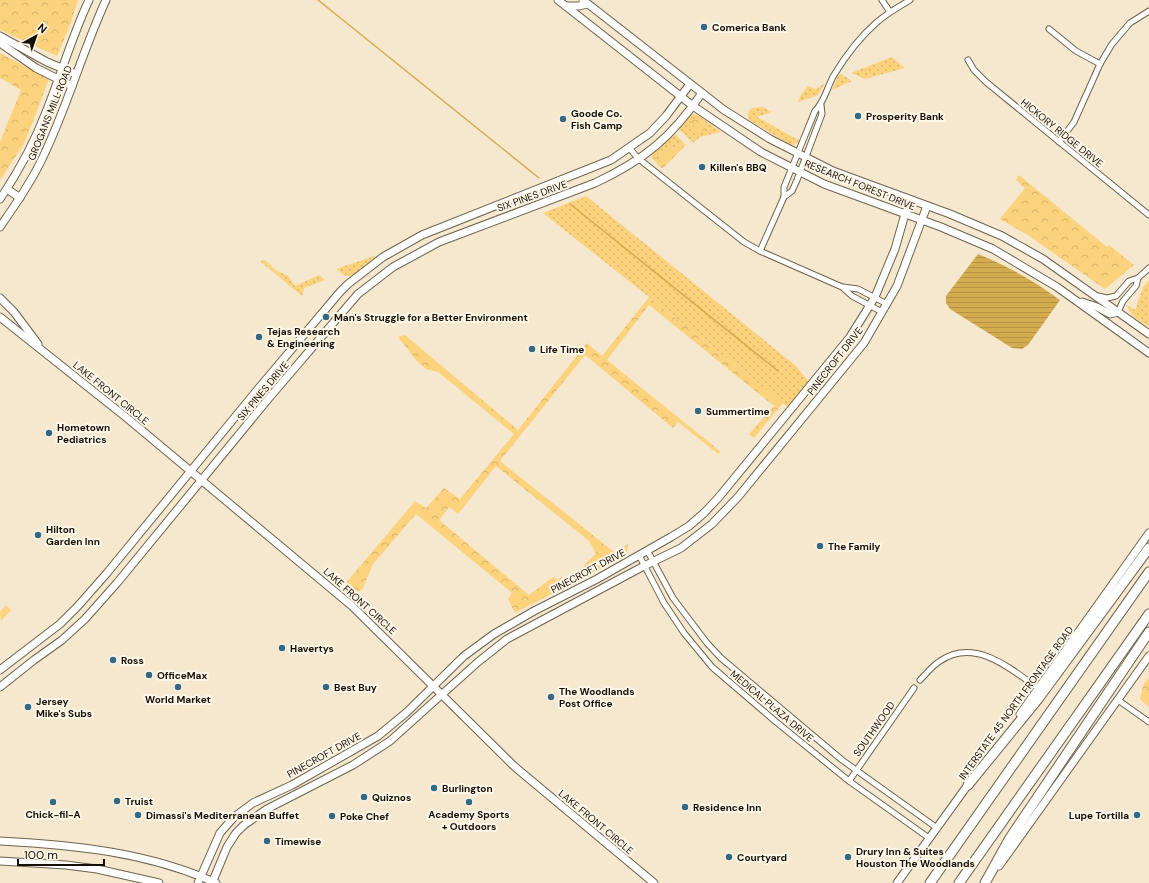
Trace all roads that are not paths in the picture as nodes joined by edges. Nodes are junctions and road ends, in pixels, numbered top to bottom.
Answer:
1 (89, 0) edge
2 (106, 0) edge
3 (558, 0) edge
4 (882, 0) edge
5 (910, 0) edge
6 (585, 2) edge
7 (565, 6) junction
8 (1149, 11) edge
9 (890, 12) junction
10 (1049, 29) dead end
11 (0, 36) edge
12 (0, 44) edge
13 (968, 60) dead end
14 (1100, 64) junction
15 (62, 68) junction
16 (76, 74) junction
17 (58, 80) junction
18 (690, 84) junction
19 (72, 86) junction
20 (702, 93) junction
21 (681, 96) junction
22 (821, 105) junction
23 (693, 106) junction
24 (1059, 142) junction
25 (629, 148) junction
26 (797, 154) junction
27 (806, 158) junction
28 (639, 160) junction
29 (792, 168) junction
30 (800, 172) junction
31 (7, 189) junction
32 (521, 196) junction
33 (784, 197) junction
34 (20, 198) junction
35 (0, 199) edge
36 (912, 201) junction
37 (927, 206) junction
38 (526, 209) junction
39 (905, 214) junction
40 (1149, 215) edge
41 (922, 220) junction
42 (0, 227) edge
43 (433, 230) junction
44 (439, 242) junction
45 (760, 251) junction
46 (1149, 268) edge
47 (1138, 278) junction
48 (842, 287) junction
49 (1096, 296) junction
50 (0, 298) edge
51 (875, 298) junction
52 (1076, 300) junction
53 (887, 304) junction
54 (870, 306) junction
55 (882, 312) junction
56 (1118, 312) junction
57 (0, 317) edge
58 (1149, 334) edge
59 (40, 348) junction
60 (1149, 353) edge
61 (191, 472) junction
62 (201, 480) junction
63 (1149, 533) edge
64 (1149, 548) edge
65 (647, 550) junction
66 (639, 555) junction
67 (654, 561) junction
68 (644, 566) junction
69 (1149, 572) edge
70 (107, 573) junction
71 (117, 583) junction
72 (1149, 614) edge
73 (1149, 632) edge
74 (39, 641) junction
75 (48, 651) junction
76 (1149, 656) edge
77 (0, 670) edge
78 (920, 680) dead end
79 (433, 686) junction
80 (0, 687) edge
81 (914, 688) dead end
82 (1039, 689) junction
83 (442, 694) junction
84 (1118, 700) junction
85 (1149, 722) edge
86 (856, 771) junction
87 (849, 781) junction
88 (968, 786) junction
89 (937, 828) junction
90 (929, 838) junction
91 (0, 841) edge
92 (0, 861) edge
93 (199, 880) edge
94 (159, 883) edge
95 (214, 883) edge
96 (654, 883) edge
97 (897, 883) edge
98 (930, 883) edge
99 (959, 883) edge
100 (986, 883) edge

1 - 15 street, GROGANS MILL ROAD
2 - 16 street, GROGANS MILL ROAD
3 - 7 street, RESEARCH FOREST DRIVE
4 - 9 street
5 - 9 street
6 - 7 street
6 - 18 street, RESEARCH FOREST DRIVE
7 - 21 street, RESEARCH FOREST DRIVE
8 - 14 street
9 - 22 street
10 - 14 street
11 - 15 street
12 - 17 street
13 - 24 street, HICKORY RIDGE DRIVE
14 - 24 street
15 - 16 street
15 - 17 street, GROGANS MILL ROAD
16 - 19 street, GROGANS MILL ROAD
17 - 19 street
17 - 31 street, GROGANS MILL ROAD
18 - 20 street, RESEARCH FOREST DRIVE
18 - 21 street, SIX PINES DRIVE
19 - 34 street, GROGANS MILL ROAD
20 - 23 street, SIX PINES DRIVE
20 - 26 street, RESEARCH FOREST DRIVE
21 - 23 street, RESEARCH FOREST DRIVE
21 - 25 street, SIX PINES DRIVE
22 - 26 street
22 - 27 street
23 - 28 street, SIX PINES DRIVE
23 - 29 street, RESEARCH FOREST DRIVE
24 - 40 street, HICKORY RIDGE DRIVE
25 - 28 street
25 - 32 street, SIX PINES DRIVE
26 - 27 street, RESEARCH FOREST DRIVE
26 - 29 street
27 - 30 street
27 - 36 street, RESEARCH FOREST DRIVE
28 - 38 street, SIX PINES DRIVE
28 - 45 street
29 - 30 street, RESEARCH FOREST DRIVE
29 - 33 street
30 - 33 street
30 - 39 street, RESEARCH FOREST DRIVE
31 - 34 street
31 - 35 street, GROGANS MILL ROAD
32 - 38 street
32 - 43 street, SIX PINES DRIVE
33 - 45 street
34 - 42 street, GROGANS MILL ROAD
36 - 37 street, RESEARCH FOREST DRIVE
36 - 39 street, PINECROFT DRIVE
37 - 41 street, PINECROFT DRIVE
37 - 49 street, RESEARCH FOREST DRIVE
38 - 44 street, SIX PINES DRIVE
39 - 41 street, RESEARCH FOREST DRIVE
39 - 51 street, PINECROFT DRIVE
41 - 52 street, RESEARCH FOREST DRIVE
41 - 53 street, PINECROFT DRIVE
43 - 44 street
43 - 61 street, SIX PINES DRIVE
44 - 62 street, SIX PINES DRIVE
45 - 48 street
46 - 47 street
47 - 49 street
47 - 56 street
48 - 51 street
48 - 54 street
49 - 56 street, RESEARCH FOREST DRIVE
50 - 59 street, LAKE FRONT CIRCLE
51 - 53 street
51 - 54 street, PINECROFT DRIVE
52 - 56 street
52 - 60 street, RESEARCH FOREST DRIVE
53 - 55 street, PINECROFT DRIVE
54 - 55 street
54 - 65 street, PINECROFT DRIVE
55 - 67 street, PINECROFT DRIVE
56 - 58 street, RESEARCH FOREST DRIVE
57 - 59 street, LAKE FRONT CIRCLE
59 - 61 street, LAKE FRONT CIRCLE
61 - 62 street, LAKE FRONT CIRCLE
61 - 70 street, SIX PINES DRIVE
62 - 71 street, SIX PINES DRIVE
62 - 79 street, LAKE FRONT CIRCLE
63 - 82 street, INTERSTATE 45 NORTH FRONTAGE ROAD
64 - 88 highway
65 - 66 street, PINECROFT DRIVE
65 - 67 street, MEDICAL PLAZA DRIVE
66 - 68 street, MEDICAL PLAZA DRIVE
66 - 79 street, PINECROFT DRIVE
67 - 68 street, PINECROFT DRIVE
67 - 86 street, MEDICAL PLAZA DRIVE
68 - 83 street, PINECROFT DRIVE
68 - 87 street, MEDICAL PLAZA DRIVE
69 - 98 highway
70 - 71 street
70 - 74 street, SIX PINES DRIVE
71 - 75 street, SIX PINES DRIVE
72 - 99 highway
73 - 100 highway
74 - 75 street
74 - 77 street, SIX PINES DRIVE
75 - 80 street, SIX PINES DRIVE
76 - 84 street
78 - 82 street
79 - 83 street, LAKE FRONT CIRCLE
79 - 93 street, PINECROFT DRIVE
81 - 86 street, SOUTHWOOD
82 - 88 street, INTERSTATE 45 NORTH FRONTAGE ROAD
83 - 95 street, PINECROFT DRIVE
83 - 96 street, LAKE FRONT CIRCLE
84 - 85 street
84 - 100 street
86 - 87 street, SOUTHWOOD
86 - 89 street, MEDICAL PLAZA DRIVE
87 - 90 street, MEDICAL PLAZA DRIVE
88 - 89 street, INTERSTATE 45 NORTH FRONTAGE ROAD
89 - 90 street, INTERSTATE 45 NORTH FRONTAGE ROAD
90 - 97 street, INTERSTATE 45 NORTH FRONTAGE ROAD
91 - 93 street
92 - 94 street
93 - 95 street

